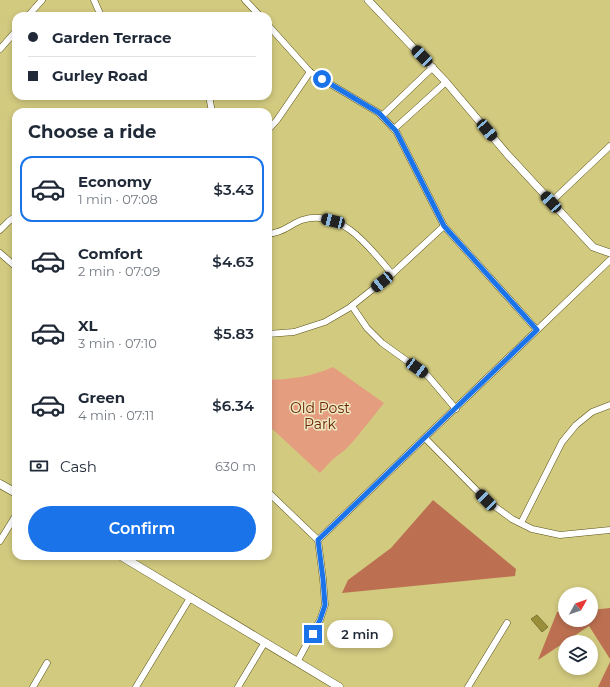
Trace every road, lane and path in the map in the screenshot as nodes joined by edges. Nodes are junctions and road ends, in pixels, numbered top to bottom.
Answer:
1 (42, 0) edge
2 (94, 0) edge
3 (245, 0) edge
4 (368, 0) edge
5 (32, 12) edge
6 (99, 12) edge
7 (256, 12) edge
8 (272, 29) edge
9 (12, 35) edge
10 (0, 49) edge
11 (433, 67) junction
12 (310, 72) junction
13 (446, 82) junction
14 (382, 116) junction
15 (272, 126) edge
16 (394, 129) junction
17 (610, 146) edge
18 (551, 202) junction
19 (12, 219) edge
20 (444, 226) junction
21 (0, 230) edge
22 (272, 233) edge
23 (0, 253) edge
24 (610, 254) edge
25 (610, 260) edge
26 (12, 264) edge
27 (392, 274) junction
28 (352, 306) junction
29 (537, 330) junction
30 (272, 334) edge
31 (610, 405) edge
32 (456, 409) junction
33 (426, 438) junction
34 (0, 484) edge
35 (12, 491) edge
36 (272, 496) edge
37 (12, 521) edge
38 (521, 524) junction
39 (610, 530) edge
40 (0, 540) edge
41 (318, 540) junction
42 (128, 560) edge
43 (190, 598) junction
44 (507, 623) dead end
45 (265, 642) junction
46 (297, 662) junction
47 (47, 663) dead end
48 (33, 687) edge
49 (136, 687) edge
50 (238, 687) edge
51 (339, 687) edge
52 (468, 687) edge

1 - 5 street
2 - 6 street
3 - 7 street
4 - 11 street
8 - 12 street
9 - 10 street
11 - 13 street
11 - 14 street
12 - 14 street
12 - 15 street
13 - 16 street
13 - 18 street
14 - 16 street
16 - 20 street
17 - 18 street
18 - 24 street
19 - 21 street
20 - 27 street
20 - 29 street
22 - 27 street
23 - 26 street
25 - 29 street
27 - 28 street
28 - 30 street
28 - 32 street
29 - 32 street
31 - 38 street
32 - 33 street
33 - 38 street
33 - 41 street
34 - 35 main road
36 - 41 street
37 - 40 street
38 - 39 street
41 - 46 street
42 - 43 main road
43 - 45 main road
43 - 49 street
44 - 52 street
45 - 46 main road
45 - 50 street
46 - 51 main road
47 - 48 street

